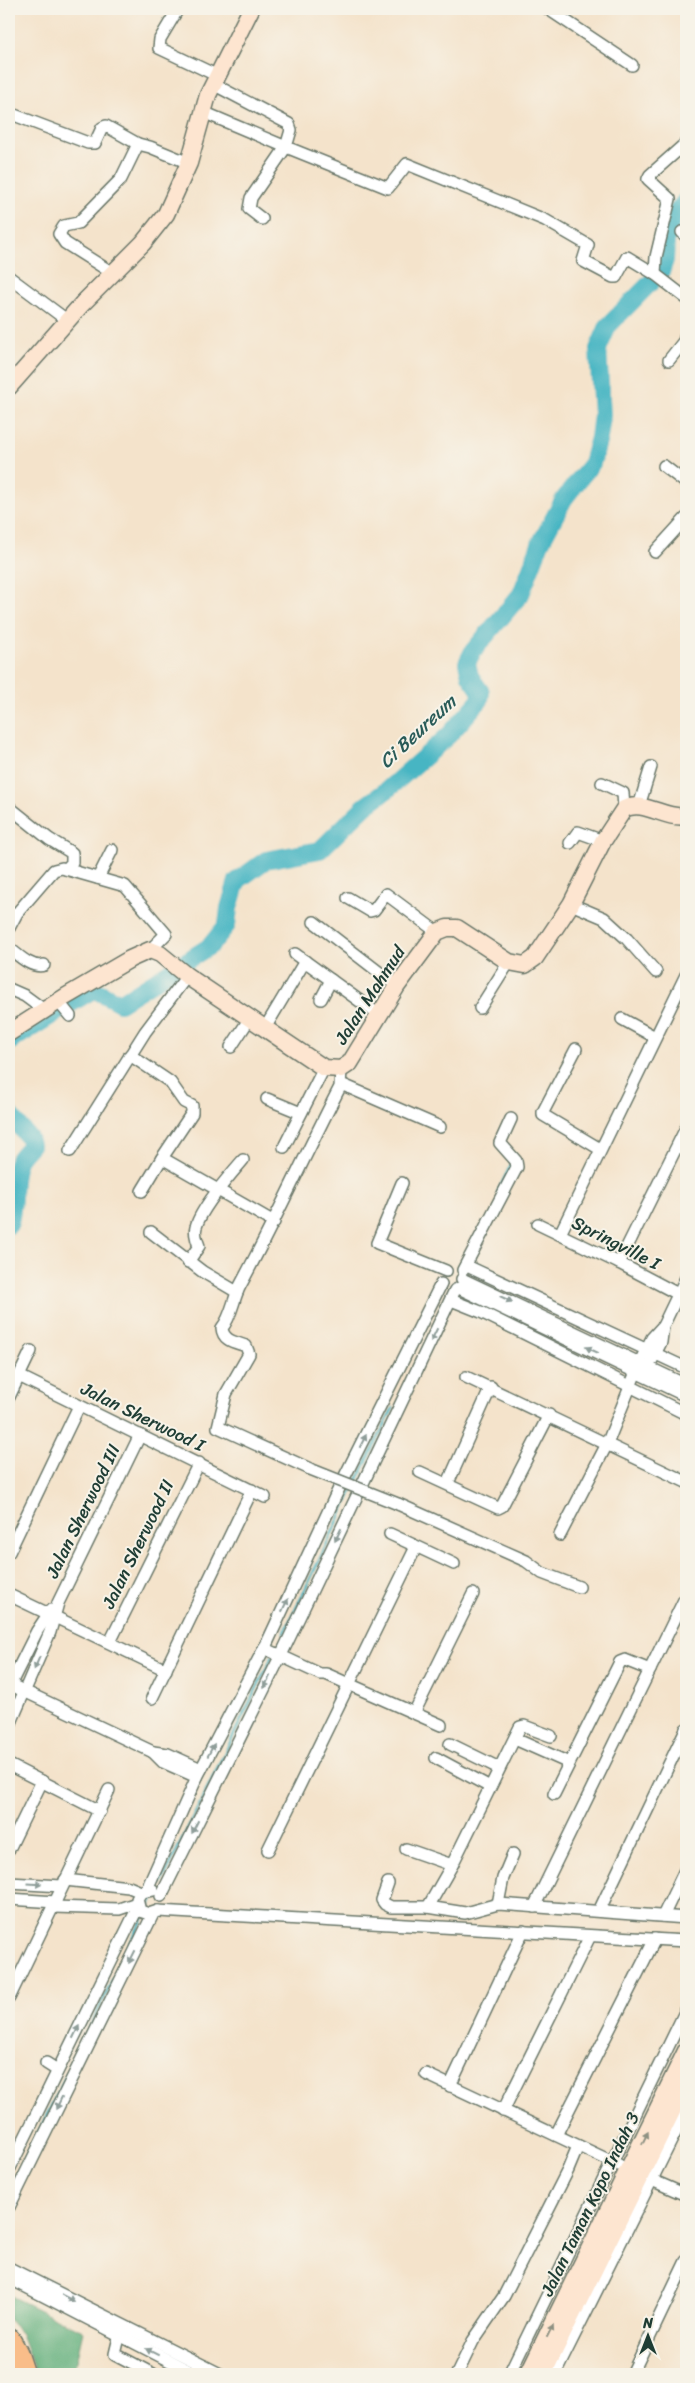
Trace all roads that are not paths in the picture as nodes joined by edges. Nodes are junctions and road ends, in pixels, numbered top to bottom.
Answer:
1 (178, 9) edge
2 (252, 9) edge
3 (548, 9) edge
4 (632, 65) dead end
5 (216, 80) junction
6 (203, 112) junction
7 (9, 113) edge
8 (686, 143) edge
9 (138, 144) junction
10 (286, 147) junction
11 (189, 163) junction
12 (262, 219) dead end
13 (114, 274) junction
14 (656, 274) junction
15 (9, 277) edge
16 (686, 298) edge
17 (68, 321) junction
18 (686, 335) edge
19 (669, 360) dead end
20 (9, 387) edge
21 (664, 466) dead end
22 (686, 483) edge
23 (686, 518) edge
24 (654, 552) dead end
25 (651, 767) dead end
26 (602, 783) dead end
27 (9, 806) edge
28 (632, 807) junction
29 (686, 816) edge
30 (603, 841) junction
31 (570, 843) dead end
32 (112, 850) dead end
33 (66, 869) junction
34 (98, 878) junction
35 (348, 898) dead end
36 (571, 904) junction
37 (314, 922) dead end
38 (9, 928) edge
39 (437, 932) junction
40 (9, 948) edge
41 (150, 950) junction
42 (295, 954) dead end
43 (306, 961) junction
44 (509, 962) junction
45 (44, 965) dead end
46 (181, 971) junction
47 (656, 972) dead end
48 (686, 975) edge
49 (331, 980) junction
50 (397, 986) junction
51 (9, 989) edge
52 (321, 999) dead end
53 (480, 1008) dead end
54 (54, 1012) junction
55 (379, 1014) junction
56 (250, 1018) junction
57 (622, 1019) dead end
58 (265, 1028) junction
59 (9, 1033) edge
60 (656, 1037) junction
61 (231, 1047) dead end
62 (576, 1049) dead end
63 (130, 1055) junction
64 (324, 1068) junction
65 (341, 1077) junction
66 (267, 1099) dead end
67 (301, 1113) junction
68 (511, 1119) dead end
69 (440, 1127) dead end
70 (686, 1128) edge
71 (284, 1147) dead end
72 (600, 1149) junction
73 (70, 1151) dead end
74 (162, 1158) junction
75 (243, 1160) dead end
76 (402, 1183) dead end
77 (218, 1189) junction
78 (142, 1191) dead end
79 (274, 1222) junction
80 (538, 1224) dead end
81 (151, 1232) dead end
82 (560, 1234) junction
83 (188, 1262) junction
84 (619, 1263) junction
85 (446, 1271) junction
86 (686, 1278) edge
87 (459, 1283) junction
88 (441, 1284) junction
89 (237, 1292) junction
90 (678, 1294) junction
91 (31, 1351) dead end
92 (652, 1351) junction
93 (642, 1368) junction
94 (686, 1368) edge
95 (19, 1376) junction
96 (466, 1376) dead end
97 (686, 1385) edge
98 (491, 1387) junction
99 (633, 1387) junction
100 (686, 1396) edge
101 (9, 1397) edge
102 (79, 1406) junction
103 (686, 1414) edge
104 (549, 1416) junction
105 (140, 1435) junction
106 (606, 1444) junction
107 (199, 1463) junction
108 (420, 1472) dead end
109 (686, 1482) edge
110 (448, 1483) junction
111 (252, 1490) junction
112 (265, 1496) dead end
113 (336, 1498) junction
114 (352, 1504) junction
115 (390, 1534) dead end
116 (560, 1535) dead end
117 (416, 1547) junction
118 (9, 1552) edge
119 (454, 1564) dead end
120 (580, 1587) dead end
121 (473, 1594) dead end
122 (9, 1595) edge
123 (686, 1596) edge
124 (51, 1616) junction
125 (110, 1642) junction
126 (266, 1644) junction
127 (282, 1652) junction
128 (166, 1670) junction
129 (650, 1670) junction
130 (349, 1684) junction
131 (9, 1685) edge
132 (25, 1692) junction
133 (152, 1698) dead end
134 (414, 1713) junction
135 (441, 1725) dead end
136 (9, 1727) edge
137 (686, 1729) edge
138 (551, 1736) dead end
139 (515, 1739) junction
140 (450, 1744) dead end
141 (436, 1758) dead end
142 (568, 1763) junction
143 (9, 1765) edge
144 (499, 1768) junction
145 (199, 1773) junction
146 (42, 1781) junction
147 (490, 1787) junction
148 (109, 1790) dead end
149 (554, 1794) dead end
150 (100, 1811) junction
151 (9, 1849) edge
152 (406, 1849) dead end
153 (268, 1850) dead end
154 (512, 1854) dead end
155 (452, 1865) junction
156 (686, 1868) edge
157 (9, 1883) edge
158 (64, 1883) junction
159 (388, 1883) dead end
160 (129, 1887) junction
161 (144, 1891) junction
162 (9, 1900) edge
163 (498, 1904) junction
164 (55, 1905) junction
165 (137, 1905) junction
166 (158, 1907) junction
167 (428, 1907) junction
168 (534, 1907) junction
169 (119, 1909) junction
170 (600, 1911) junction
171 (464, 1912) junction
172 (663, 1916) junction
173 (686, 1918) edge
174 (461, 1928) junction
175 (523, 1931) junction
176 (590, 1936) junction
177 (656, 1939) junction
178 (686, 1941) edge
179 (9, 1998) edge
180 (686, 2010) edge
181 (686, 2051) edge
182 (46, 2063) dead end
183 (57, 2070) junction
184 (426, 2074) dead end
185 (686, 2083) edge
186 (450, 2086) junction
187 (503, 2110) junction
188 (686, 2111) edge
189 (556, 2135) junction
190 (578, 2146) junction
191 (614, 2162) junction
192 (9, 2170) edge
193 (646, 2177) junction
194 (686, 2195) edge
195 (686, 2200) edge
196 (9, 2207) edge
197 (686, 2261) edge
198 (9, 2268) edge
199 (9, 2278) edge
200 (581, 2311) junction
201 (120, 2330) junction
202 (9, 2339) edge
203 (9, 2367) edge
204 (11, 2374) edge
205 (24, 2374) edge
206 (153, 2374) edge
207 (195, 2374) edge
208 (220, 2374) edge
209 (457, 2374) edge
210 (509, 2374) edge
211 (528, 2374) edge
212 (543, 2374) edge
213 (555, 2374) edge
214 (632, 2374) edge

1 - 5 street
2 - 5 street
3 - 4 street
5 - 6 street
5 - 10 street
6 - 10 street
6 - 11 street
7 - 9 street
8 - 14 street
9 - 11 street
9 - 13 street
10 - 12 street
10 - 14 street
11 - 13 street
13 - 17 street
14 - 16 street
15 - 17 street
17 - 20 street
18 - 19 street
21 - 22 street
23 - 24 street
25 - 28 street
26 - 28 street
27 - 33 street
28 - 29 street
28 - 30 street
30 - 31 street
30 - 36 street
32 - 34 street
33 - 34 street
33 - 38 street
34 - 41 street
35 - 39 street
36 - 44 street
36 - 47 street
37 - 50 street
39 - 44 street
39 - 50 street, Jalan Mahmud
40 - 45 street
41 - 46 street
41 - 54 street
42 - 43 street
43 - 49 street
43 - 58 street
44 - 53 street
46 - 56 street
46 - 63 street
48 - 60 street
49 - 52 street
49 - 55 street
50 - 55 street, Jalan Mahmud
51 - 54 street
54 - 59 street
55 - 65 street, Jalan Mahmud
56 - 58 street
56 - 61 street
57 - 60 street
58 - 64 street
60 - 72 street
62 - 72 street
63 - 73 street
63 - 74 street
64 - 65 street, Jalan Mahmud
64 - 67 street
65 - 69 street
65 - 79 street
66 - 67 street
67 - 71 street
68 - 87 street
70 - 84 street
72 - 82 street
74 - 77 street
74 - 78 street
75 - 77 street
76 - 85 street
77 - 79 street
77 - 83 street
79 - 89 street
80 - 82 street, Springville I
81 - 83 street
82 - 84 street, Springville I
83 - 89 street
84 - 90 street, Springville I
85 - 87 street
85 - 88 street
86 - 90 street
87 - 88 street
87 - 92 street
87 - 93 street
87 - 99 street
87 -> 114 street
113 -> 88 street
89 - 120 street, bridge
90 - 92 street
91 - 95 street
92 - 93 street
92 - 94 street
93 - 97 street
93 - 99 street
93 - 100 street
95 - 101 street
95 - 102 street, Jalan Sherwood I
96 - 98 street
98 - 104 street
98 - 110 street
99 - 103 street
99 - 106 street
102 - 105 street, Jalan Sherwood I
102 - 118 street
104 - 106 street
104 - 110 street
105 - 107 street, Jalan Sherwood I
105 - 124 street, Jalan Sherwood III
106 - 109 street
106 - 116 street
107 - 111 street, Jalan Sherwood I
107 - 125 street, Jalan Sherwood II
108 - 110 street
111 - 112 street, Jalan Sherwood I
111 - 128 street
113 - 114 street
126 -> 113 street
114 -> 127 street
115 - 117 street
117 - 119 street
117 - 130 street
121 - 134 street
122 - 124 street
123 - 129 street
124 - 125 street
124 - 131 street
124 -> 132 street
125 - 128 street
126 - 127 street
145 -> 126 street
127 - 130 street
127 -> 166 street
128 - 133 street
129 - 142 street
129 - 168 street
130 - 134 street
130 - 153 street
131 - 132 street
132 - 136 street
132 - 145 street
134 - 135 street
137 - 170 street
138 - 139 street
139 - 142 street
139 - 144 street
140 - 144 street
141 - 147 street
142 - 149 street
143 - 146 street
144 - 147 street
145 - 161 street
146 - 150 street
146 - 151 street
147 - 155 street
148 - 150 street
150 - 158 street
152 - 155 street
154 - 163 street
155 - 167 street
156 - 172 street
157 -> 158 street
158 - 160 street
158 - 164 street
159 - 167 street
160 - 161 street
160 - 169 street
161 - 165 street
161 - 166 street
162 - 164 street
163 - 168 street
163 - 171 street
164 - 169 street
164 - 179 street
165 - 166 street
165 - 169 street
183 -> 165 street
166 - 174 street
166 -> 196 street
167 - 171 street
168 - 170 street
170 - 172 street
171 - 174 street
172 - 173 street
174 - 175 street
175 - 176 street
175 - 186 street
176 - 177 street
176 - 187 street
177 - 178 street
177 - 189 street
180 - 191 street
193 -> 181 street, Jalan Taman Kopo Indah 3
182 - 183 street
183 - 192 street
184 - 186 street
185 - 193 street, Jalan Taman Kopo Indah 3
186 - 187 street
187 - 189 street
188 - 193 street
189 - 190 street
190 - 191 street
190 - 209 street
191 - 193 street
191 - 210 street
193 - 194 street
193 - 195 street
193 - 200 street, Jalan Taman Kopo Indah 3
211 -> 193 street, Jalan Taman Kopo Indah 3
197 - 214 street
198 -> 201 street
199 - 201 street
200 - 212 street, Jalan Taman Kopo Indah 3
200 - 213 street
201 - 206 street
207 -> 201 street
201 - 208 street
202 - 205 highway
203 - 204 highway

